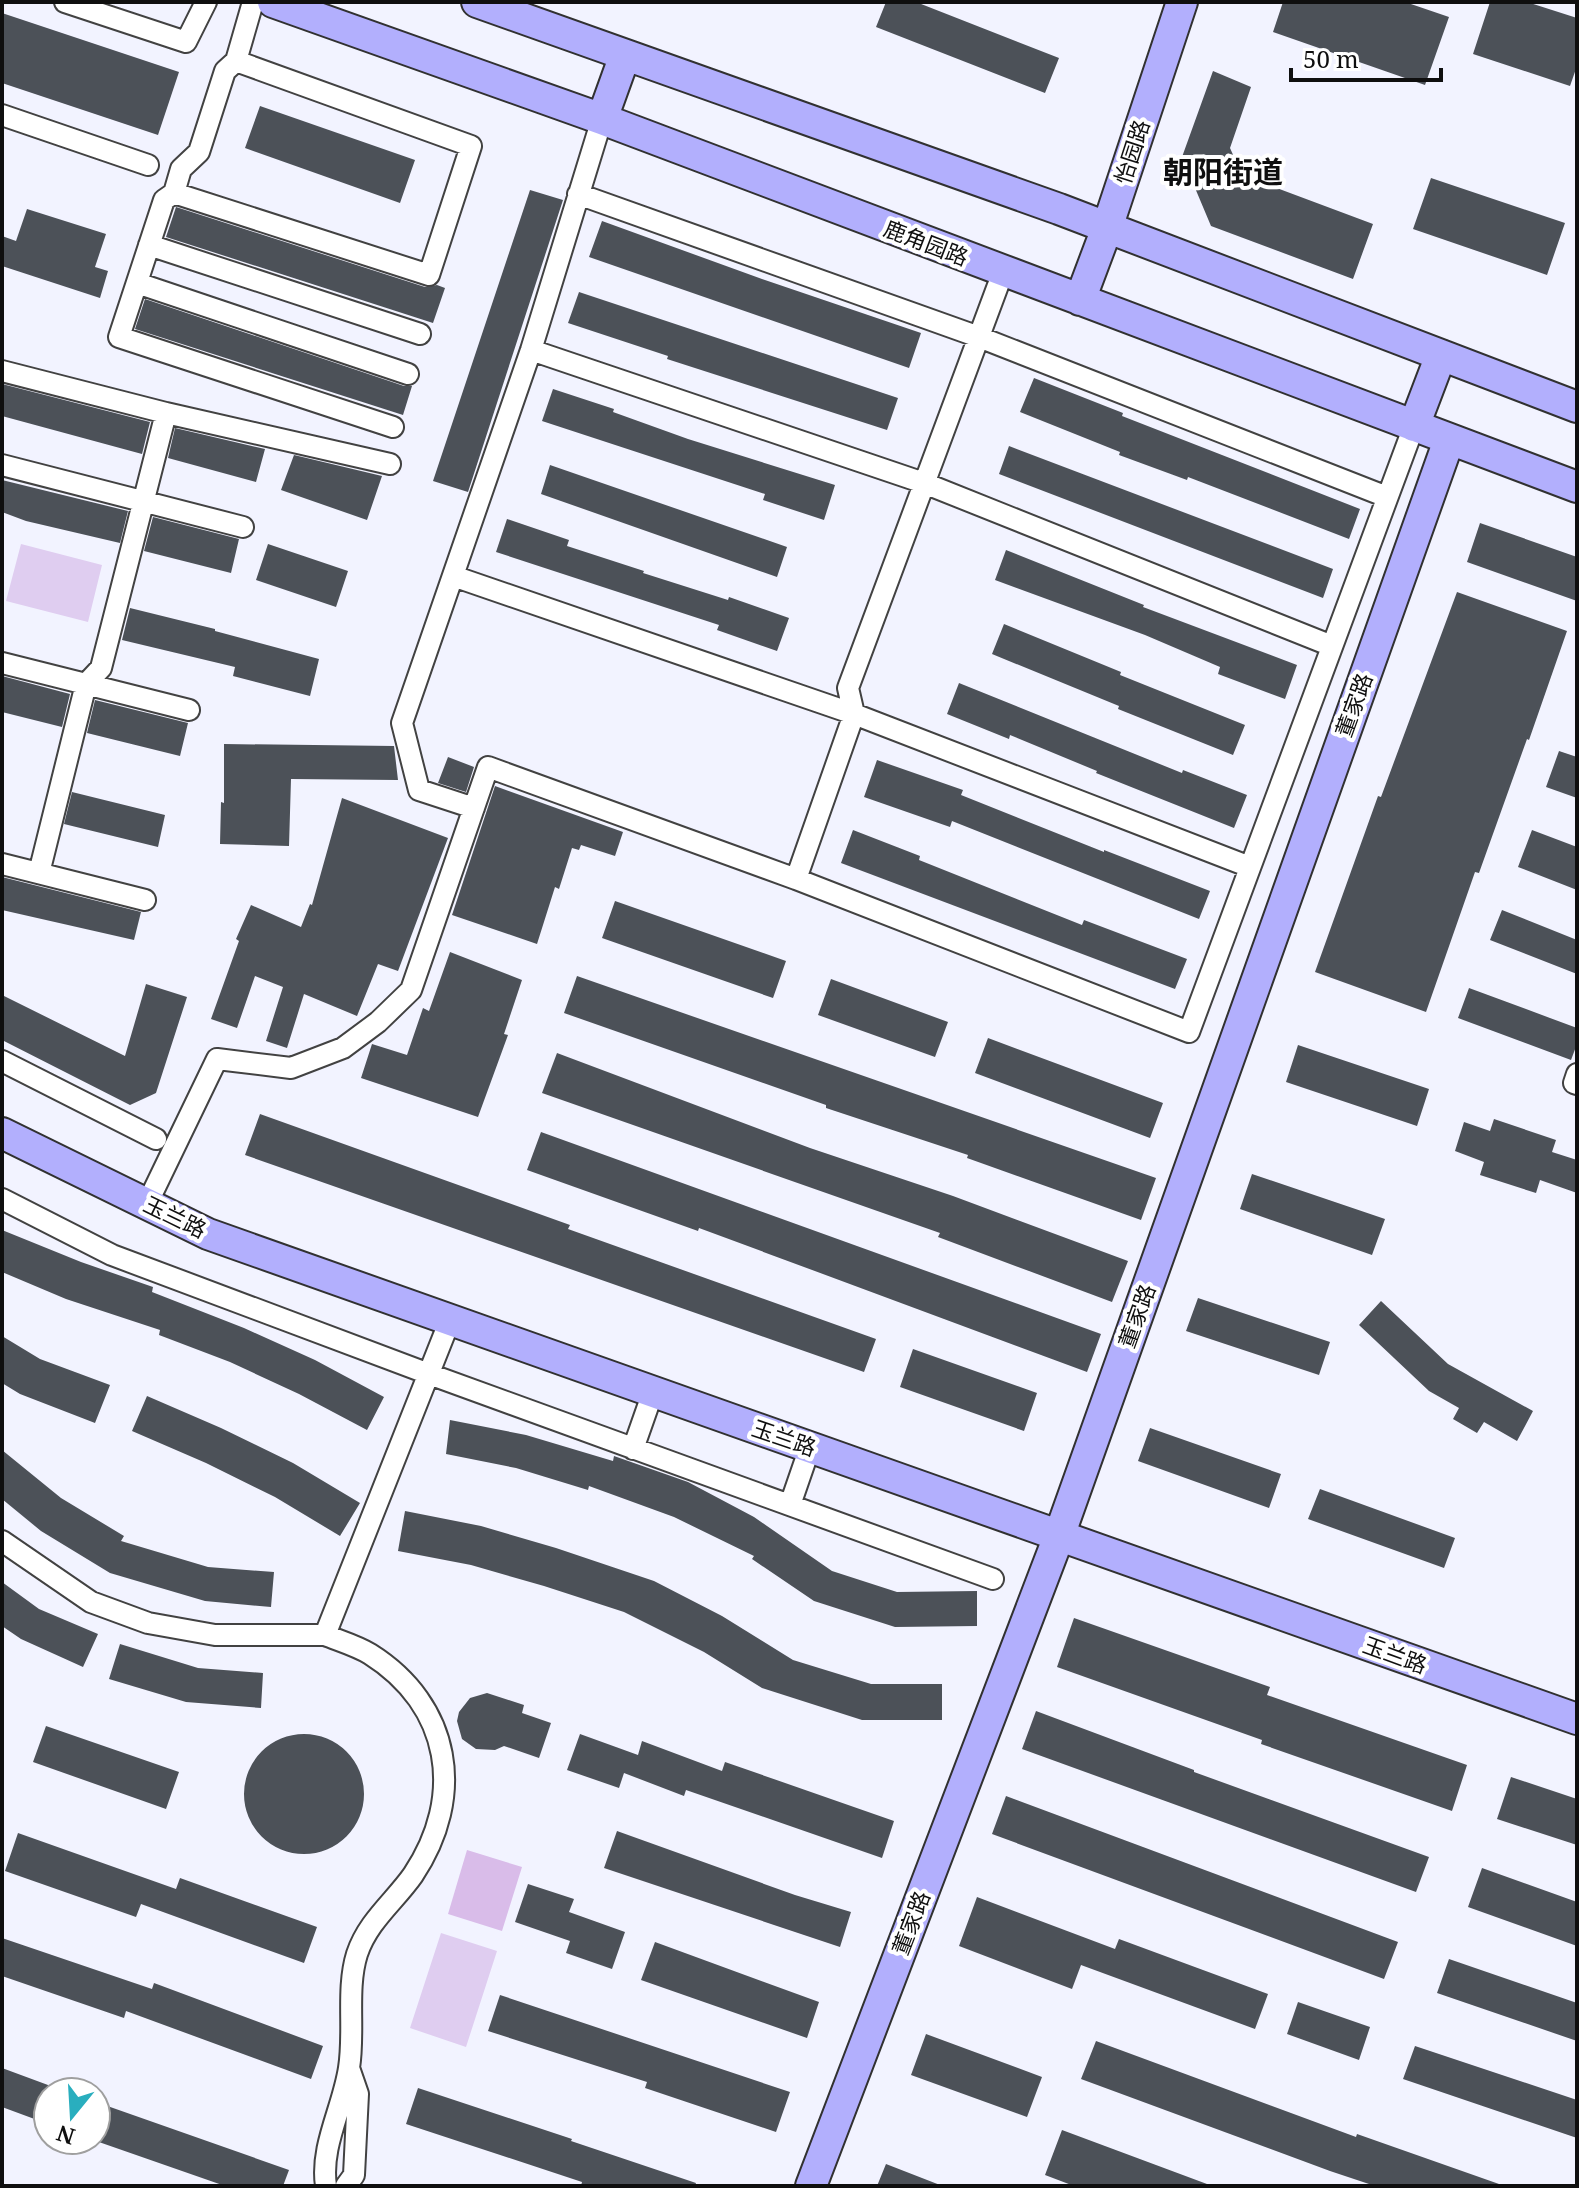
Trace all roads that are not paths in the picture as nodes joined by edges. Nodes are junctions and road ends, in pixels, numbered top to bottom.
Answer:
1 (65, 2) edge
2 (206, 2) edge
3 (253, 2) edge
4 (477, 2) edge
5 (1182, 2) edge
6 (283, 4) edge
7 (625, 55) junction
8 (236, 61) junction
9 (2, 115) edge
10 (602, 119) junction
11 (148, 165) dead end
12 (174, 193) junction
13 (578, 194) junction
14 (1107, 228) junction
15 (149, 245) junction
16 (1003, 272) junction
17 (137, 283) junction
18 (1080, 300) junction
19 (420, 334) dead end
20 (979, 337) junction
21 (531, 350) junction
22 (1441, 355) junction
23 (2, 371) edge
24 (408, 374) dead end
25 (1577, 407) edge
26 (166, 413) junction
27 (1414, 426) junction
28 (393, 427) dead end
29 (1449, 440) junction
30 (390, 464) dead end
31 (2, 465) edge
32 (924, 483) junction
33 (1577, 487) edge
34 (1387, 497) junction
35 (144, 501) junction
36 (243, 527) dead end
37 (453, 576) junction
38 (1332, 646) junction
39 (2, 663) edge
40 (86, 684) junction
41 (189, 710) dead end
42 (854, 714) junction
43 (474, 808) junction
44 (2, 864) edge
45 (1250, 867) junction
46 (39, 873) junction
47 (796, 879) junction
48 (145, 900) dead end
49 (2, 1061) edge
50 (1577, 1074) edge
51 (1577, 1084) edge
52 (2, 1133) edge
53 (156, 1139) dead end
54 (2, 1199) edge
55 (147, 1204) junction
56 (450, 1320) junction
57 (429, 1374) junction
58 (653, 1392) junction
59 (810, 1447) junction
60 (633, 1449) junction
61 (790, 1505) junction
62 (1059, 1536) junction
63 (2, 1541) edge
64 (993, 1579) dead end
65 (325, 1635) junction
66 (1577, 1719) edge
67 (349, 2068) junction
68 (326, 2186) edge
69 (346, 2186) edge
70 (811, 2186) edge

1 - 2 street
3 - 8 street
4 - 7 street
5 - 14 street, 怡园路
6 - 10 street, 鹿角园路
7 - 10 street
7 - 14 street
8 - 12 street
8 - 12 street
9 - 11 street
10 - 13 street
10 - 16 street, 鹿角园路
12 - 15 street
13 - 20 street
13 - 21 street
14 - 18 street, 怡园路
14 - 22 street
15 - 17 street
15 - 19 street
16 - 18 street, 鹿角园路
16 - 20 street
17 - 24 street
17 - 28 street
18 - 27 street, 鹿角园路
20 - 32 street
20 - 34 street
21 - 32 street
21 - 37 street
22 - 25 street
22 - 27 street
23 - 26 street
26 - 30 street
26 - 35 street
27 - 29 street, 鹿角园路
27 - 34 street
29 - 33 street, 鹿角园路
29 - 62 street, 董家路
31 - 35 street
32 - 38 street
32 - 42 street
34 - 38 street
35 - 36 street
35 - 40 street
37 - 42 street
37 - 43 street
38 - 45 street
39 - 40 street
40 - 41 street
40 - 46 street
42 - 45 street
42 - 47 street
43 - 47 street
43 - 55 street
44 - 46 street
45 - 47 street
46 - 48 street
49 - 53 street
50 - 51 street
52 - 55 street, 玉兰路
54 - 57 street
55 - 56 street, 玉兰路
56 - 57 street
56 - 58 street, 玉兰路
57 - 60 street
57 - 65 street
58 - 59 street, 玉兰路
58 - 60 street
59 - 61 street
59 - 62 street, 玉兰路
60 - 61 street
61 - 64 street
62 - 66 street, 玉兰路
62 - 70 street, 董家路
63 - 65 street
65 - 67 street
67 - 68 street
67 - 69 street

